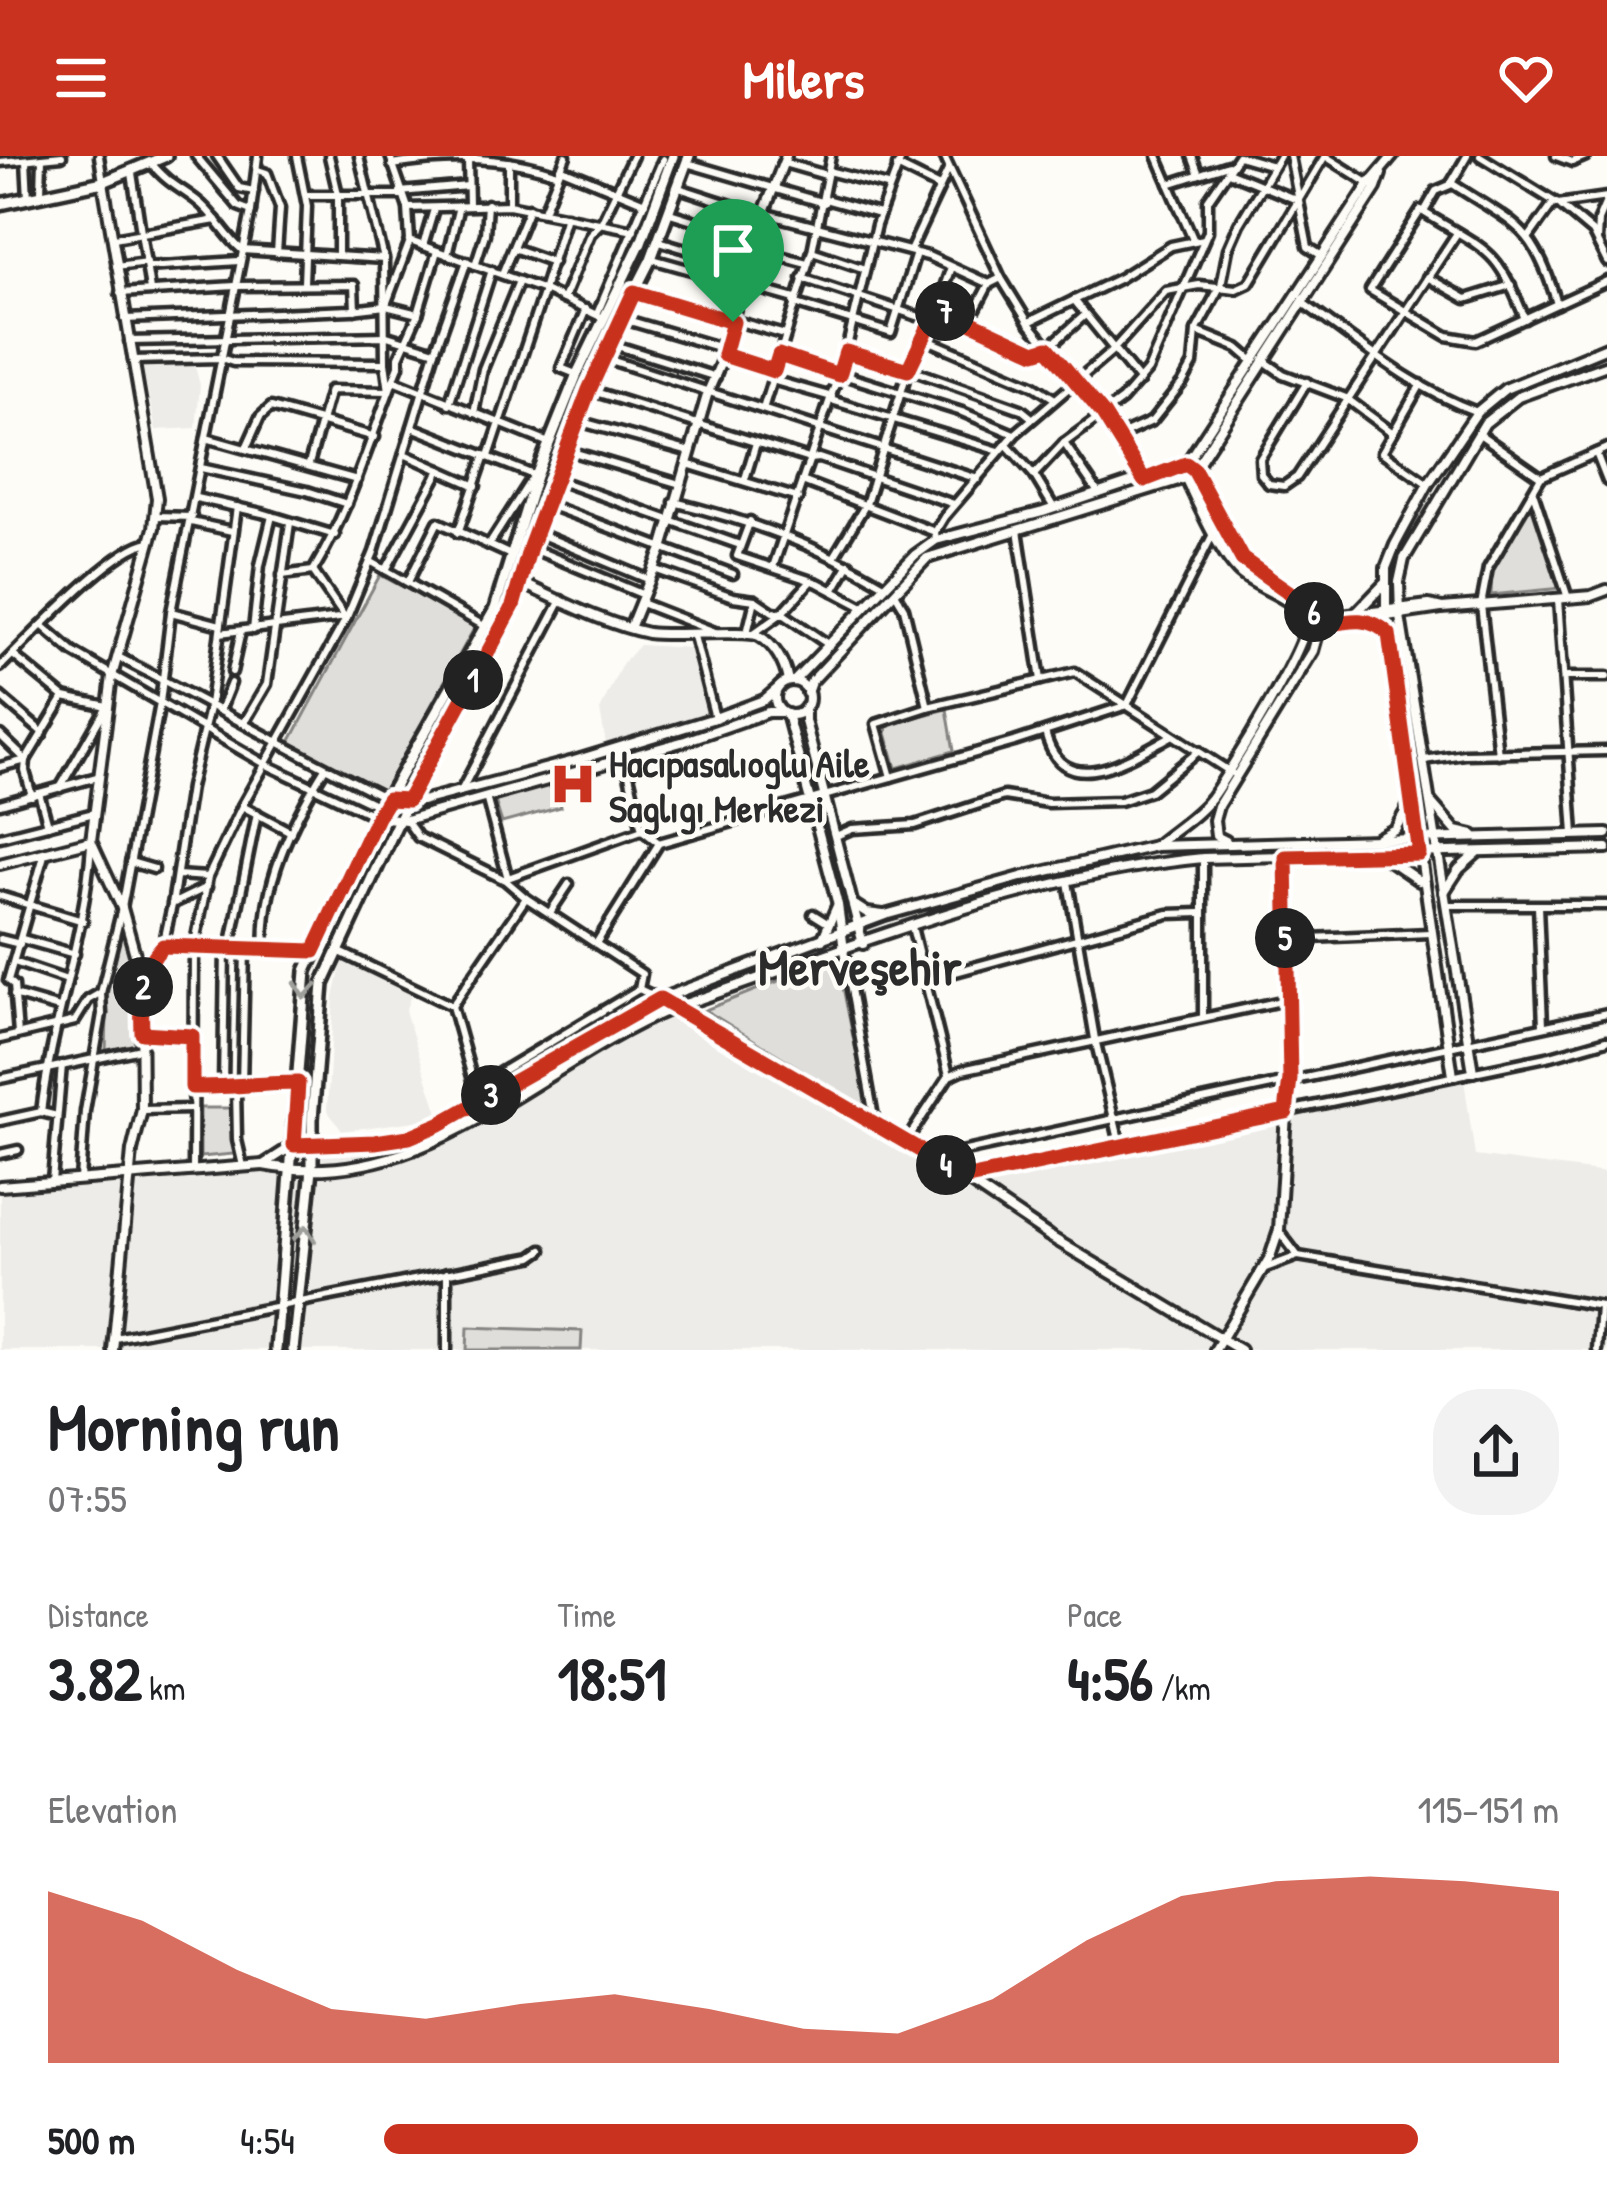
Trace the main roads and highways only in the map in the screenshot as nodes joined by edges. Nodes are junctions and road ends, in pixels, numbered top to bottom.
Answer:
1 (158, 159) edge
2 (666, 159) edge
3 (688, 159) edge
4 (0, 204) edge
5 (277, 1350) edge
6 (293, 1350) edge

1 - 4 main road
2 -> 5 main road
6 -> 3 main road

